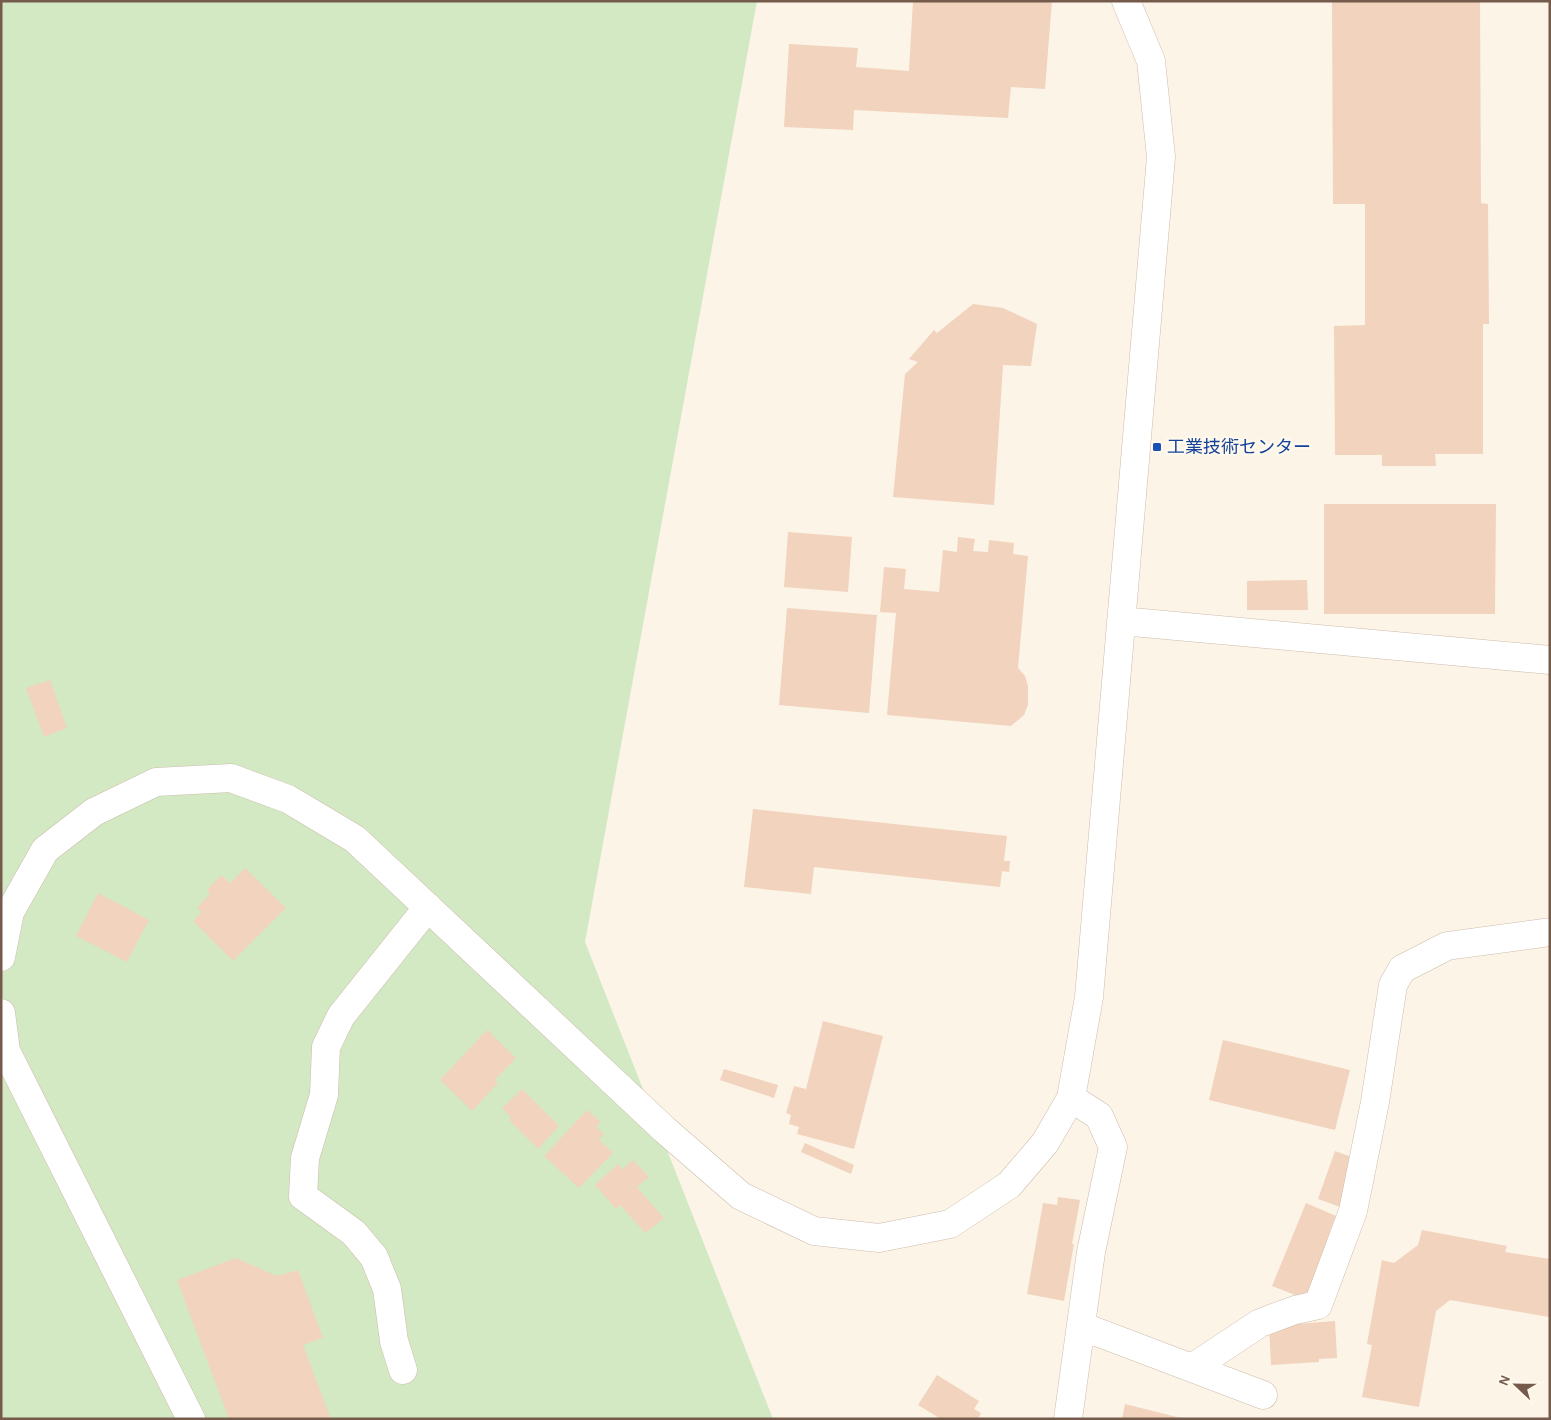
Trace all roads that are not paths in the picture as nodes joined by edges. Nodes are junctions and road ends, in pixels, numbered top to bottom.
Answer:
1 (1126, 1) edge
2 (1121, 621) junction
3 (1550, 660) edge
4 (428, 907) junction
5 (1550, 932) edge
6 (1, 957) edge
7 (1, 1013) edge
8 (1070, 1098) junction
9 (1081, 1326) junction
10 (1192, 1368) junction
11 (403, 1370) dead end
12 (1263, 1396) dead end
13 (191, 1419) edge
14 (1068, 1419) edge

1 - 2 street
2 - 3 street
2 - 8 street
4 - 6 street
4 - 8 street
4 - 11 street
5 - 10 street
7 - 13 street
8 - 9 street
9 - 10 street
9 - 14 street
10 - 12 street

